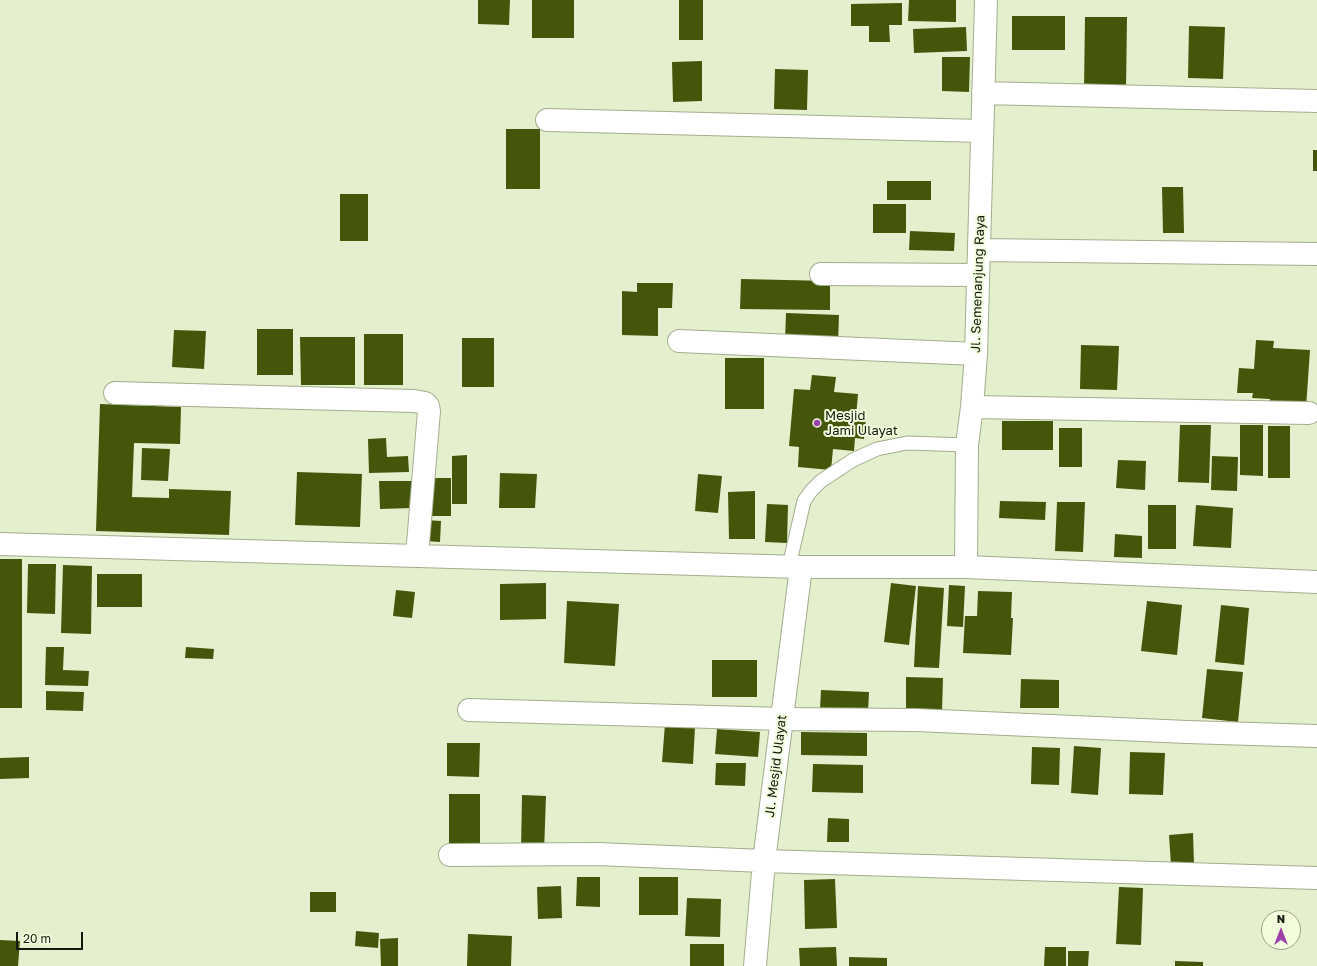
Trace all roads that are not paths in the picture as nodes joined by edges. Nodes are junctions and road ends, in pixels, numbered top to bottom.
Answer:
1 (986, 0) edge
2 (983, 93) junction
3 (1317, 101) edge
4 (547, 120) dead end
5 (982, 131) junction
6 (979, 250) junction
7 (1317, 254) edge
8 (821, 274) dead end
9 (978, 275) junction
10 (679, 341) dead end
11 (976, 354) junction
12 (115, 393) dead end
13 (972, 407) junction
14 (1309, 413) dead end
15 (967, 445) junction
16 (0, 544) edge
17 (417, 556) junction
18 (795, 566) junction
19 (966, 567) junction
20 (1317, 582) edge
21 (469, 710) dead end
22 (782, 719) junction
23 (1317, 736) edge
24 (450, 855) dead end
25 (764, 861) junction
26 (1317, 878) edge
27 (755, 966) edge

1 - 2 street, Jl. Semenanjung Raya
2 - 3 street
2 - 5 street, Jl. Semenanjung Raya
4 - 5 street
5 - 6 street, Jl. Semenanjung Raya
6 - 7 street
6 - 9 street, Jl. Semenanjung Raya
8 - 9 street
9 - 11 street, Jl. Semenanjung Raya
10 - 11 street
11 - 13 street, Jl. Semenanjung Raya
12 - 17 street
13 - 14 street
13 - 15 street, Jl. Semenanjung Raya
15 - 18 lane
15 - 19 street, Jl. Semenanjung Raya
16 - 17 street
17 - 18 street
18 - 19 street
18 - 22 street, Jl. Mesjid Ulayat
19 - 20 street
21 - 22 street
22 - 23 street
22 - 25 street, Jl. Mesjid Ulayat
24 - 25 street
25 - 26 street
25 - 27 street, Jl. Mesjid Ulayat

